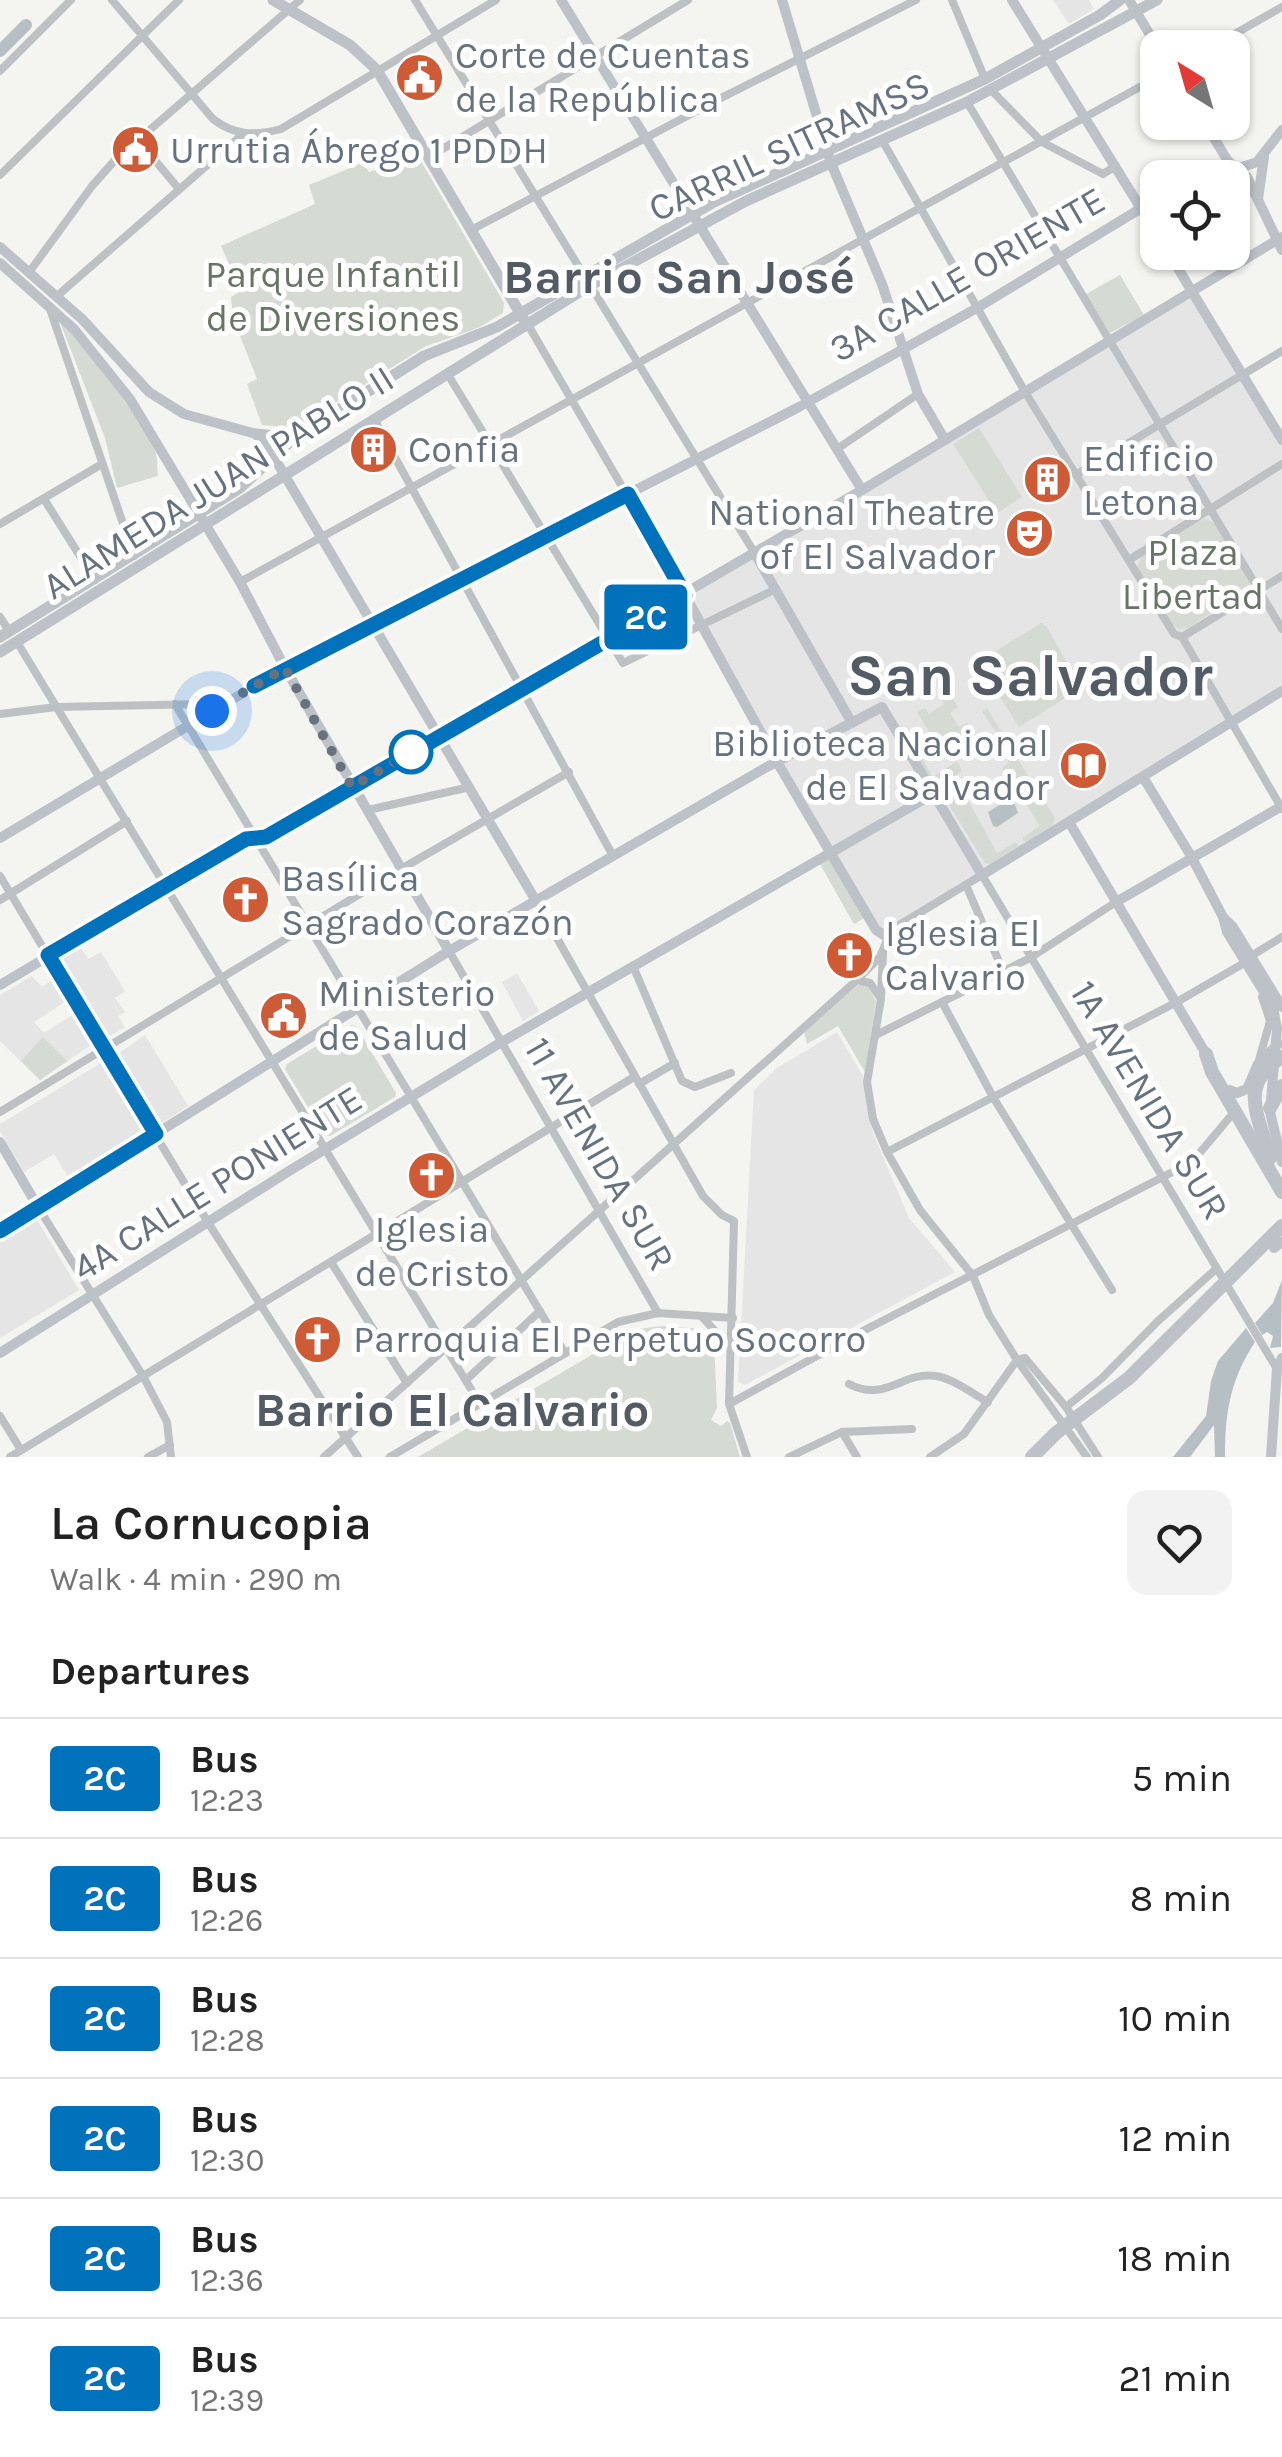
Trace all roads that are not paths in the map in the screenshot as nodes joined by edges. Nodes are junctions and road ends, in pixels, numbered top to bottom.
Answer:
1 (71, 0) edge
2 (112, 0) edge
3 (180, 0) edge
4 (273, 0) edge
5 (300, 0) edge
6 (415, 0) edge
7 (496, 0) edge
8 (561, 0) edge
9 (688, 0) edge
10 (782, 0) edge
11 (916, 0) edge
12 (952, 0) edge
13 (1012, 0) edge
14 (1120, 0) edge
15 (1147, 0) edge
16 (1157, 0) edge
17 (1131, 4) edge
18 (1282, 7) edge
19 (290, 10) junction
20 (1147, 30) edge
21 (1242, 30) edge
22 (140, 36) junction
23 (437, 36) junction
24 (1045, 53) junction
25 (596, 56) junction
26 (800, 58) junction
27 (0, 71) edge
28 (988, 85) junction
29 (1140, 87) edge
30 (190, 94) junction
31 (967, 102) junction
32 (1086, 117) junction
33 (488, 122) junction
34 (1282, 130) edge
35 (244, 134) junction
36 (646, 138) junction
37 (138, 140) junction
38 (882, 140) junction
39 (1042, 142) junction
40 (1264, 154) junction
41 (431, 156) junction
42 (829, 158) junction
43 (1250, 164) edge
44 (1002, 165) junction
45 (1116, 166) junction
46 (0, 176) edge
47 (1250, 183) edge
48 (179, 189) junction
49 (533, 196) junction
50 (1258, 200) junction
51 (1140, 207) joint
52 (920, 210) junction
53 (695, 220) junction
54 (473, 230) junction
55 (862, 241) junction
56 (1280, 243) edge
57 (0, 247) edge
58 (1060, 259) junction
59 (0, 263) edge
60 (1179, 270) edge
61 (30, 271) junction
62 (586, 281) junction
63 (1192, 292) junction
64 (54, 300) junction
65 (747, 302) junction
66 (977, 308) junction
67 (523, 319) junction
68 (1109, 342) junction
69 (902, 348) junction
70 (1282, 351) edge
71 (635, 363) junction
72 (447, 373) junction
73 (130, 374) junction
74 (1244, 374) junction
75 (119, 383) junction
76 (1026, 392) junction
77 (918, 394) junction
78 (158, 399) junction
79 (573, 400) junction
80 (808, 402) junction
81 (141, 417) junction
82 (374, 419) junction
83 (1158, 425) junction
84 (256, 434) junction
85 (294, 438) junction
86 (945, 440) junction
87 (1282, 440) edge
88 (491, 445) junction
89 (837, 449) junction
90 (695, 460) junction
91 (102, 464) junction
92 (1282, 464) edge
93 (280, 465) junction
94 (1077, 474) junction
95 (414, 489) junction
96 (862, 490) junction
97 (628, 494) junction
98 (44, 499) junction
99 (1210, 510) junction
100 (203, 520) junction
101 (0, 524) edge
102 (544, 536) junction
103 (322, 539) junction
104 (754, 552) junction
105 (134, 556) junction
106 (1129, 560) junction
107 (1282, 576) edge
108 (462, 578) junction
109 (94, 580) junction
110 (240, 582) junction
111 (776, 588) junction
112 (1259, 590) junction
113 (685, 595) junction
114 (0, 617) edge
115 (371, 624) junction
116 (702, 626) junction
117 (1282, 629) edge
118 (8, 637) edge
119 (1182, 638) junction
120 (607, 639) junction
121 (0, 649) edge
122 (285, 668) junction
123 (522, 688) junction
124 (1282, 691) edge
125 (234, 698) junction
126 (175, 704) junction
127 (56, 708) junction
128 (0, 714) edge
129 (1231, 722) junction
130 (852, 723) junction
131 (188, 725) junction
132 (439, 735) junction
133 (778, 762) junction
134 (570, 772) junction
135 (1143, 777) junction
136 (100, 778) junction
137 (470, 786) junction
138 (352, 787) junction
139 (934, 794) junction
140 (1282, 808) edge
141 (368, 810) junction
142 (488, 818) junction
143 (127, 821) junction
144 (1069, 822) junction
145 (256, 836) junction
146 (0, 838) edge
147 (832, 853) junction
148 (613, 856) junction
149 (1191, 856) junction
150 (401, 870) junction
151 (0, 876) edge
152 (982, 876) junction
153 (966, 885) junction
154 (166, 887) junction
155 (11, 894) junction
156 (0, 900) edge
157 (536, 901) junction
158 (1116, 902) junction
159 (308, 925) junction
160 (886, 936) junction
161 (1282, 938) edge
162 (449, 951) junction
163 (883, 952) junction
164 (48, 955) junction
165 (1030, 958) junction
166 (1246, 961) junction
167 (633, 966) junction
168 (1003, 971) junction
169 (220, 978) junction
170 (857, 980) junction
171 (0, 984) edge
172 (586, 993) junction
173 (880, 1000) junction
174 (942, 1002) junction
175 (1176, 1002) junction
176 (357, 1006) junction
177 (1282, 1007) edge
178 (876, 1034) junction
179 (1282, 1040) edge
180 (500, 1043) junction
181 (1084, 1048) junction
182 (104, 1050) junction
183 (1206, 1054) junction
184 (1282, 1057) edge
185 (271, 1061) junction
186 (675, 1064) junction
187 (1258, 1064) junction
188 (732, 1073) dead end
189 (636, 1080) junction
190 (1277, 1084) edge
191 (1230, 1090) junction
192 (994, 1097) junction
193 (412, 1098) junction
194 (1270, 1108) joint
195 (1235, 1110) junction
196 (0, 1112) edge
197 (550, 1130) junction
198 (156, 1134) junction
199 (0, 1142) edge
200 (674, 1142) junction
201 (325, 1149) junction
202 (886, 1152) junction
203 (1276, 1160) edge
204 (1162, 1179) junction
205 (1282, 1179) edge
206 (462, 1181) junction
207 (1282, 1192) edge
208 (37, 1205) junction
209 (598, 1210) junction
210 (209, 1224) junction
211 (1070, 1226) junction
212 (1282, 1226) edge
213 (0, 1228) edge
214 (376, 1234) junction
215 (1279, 1243) edge
216 (331, 1262) junction
217 (1218, 1272) junction
218 (973, 1276) junction
219 (522, 1280) junction
220 (1112, 1290) dead end
221 (92, 1296) junction
222 (260, 1304) junction
223 (540, 1311) junction
224 (658, 1313) junction
225 (700, 1316) junction
226 (733, 1318) junction
227 (447, 1349) junction
228 (732, 1349) junction
229 (0, 1353) edge
230 (565, 1353) junction
231 (1017, 1360) junction
232 (1280, 1363) edge
233 (143, 1376) junction
234 (466, 1380) junction
235 (407, 1384) junction
236 (849, 1384) dead end
237 (988, 1402) junction
238 (480, 1404) junction
239 (730, 1404) junction
240 (0, 1416) edge
241 (1070, 1423) junction
242 (912, 1429) dead end
243 (842, 1432) junction
244 (346, 1437) junction
245 (170, 1445) junction
246 (21, 1450) junction
247 (10, 1457) edge
248 (148, 1457) edge
249 (171, 1457) edge
250 (324, 1457) edge
251 (358, 1457) edge
252 (390, 1457) edge
253 (746, 1457) edge
254 (789, 1457) edge
255 (857, 1457) edge
256 (930, 1457) edge
257 (1032, 1457) edge
258 (1087, 1457) edge
259 (1098, 1457) edge
260 (1271, 1457) edge

1 - 27 street
2 - 22 street
3 - 22 street
4 - 19 main road
5 - 19 street
6 - 23 street
7 - 23 street
8 - 25 main road
9 - 25 street
10 - 26 main road
11 - 26 street
12 - 28 street
13 - 24 main road
14 - 24 main road
15 - 17 main road, CARRIL SITRAMSS
16 - 17 main road
17 - 20 main road
17 - 24 main road
17 - 24 main road, CARRIL SITRAMSS
18 - 21 street
19 - 30 street
19 - 41 main road
22 - 30 street
22 - 46 street
23 - 33 street
23 - 35 street
24 - 28 main road
24 - 32 main road
24 - 42 main road, CARRIL SITRAMSS
25 - 33 street
25 - 36 main road
26 - 36 street
26 - 42 main road
28 - 31 main road
28 - 39 street
28 - 42 main road
29 - 32 street
30 - 35 street
30 - 37 street
31 - 38 main road
31 - 44 street
32 - 39 street
32 - 45 main road
33 - 41 street
33 - 49 street
34 - 40 main road
35 - 48 street
36 - 49 street
36 - 53 main road
37 - 48 street
37 - 61 street
38 - 42 main road
38 - 52 street
39 - 44 street
39 - 45 street
40 - 43 main road
40 - 50 main road
41 - 54 main road
42 - 53 main road, CARRIL SITRAMSS
42 - 55 main road
44 - 52 street
44 - 58 street
45 - 51 main road
47 - 50 main road
48 - 64 street
49 - 54 street
49 - 62 street
50 - 56 main road
51 - 58 main road, 3A CALLE ORIENTE
52 - 55 street
52 - 66 street
53 - 62 main road, CARRIL SITRAMSS
53 - 65 main road
54 - 67 main road
55 - 65 street
55 - 69 main road
56 - 63 main road
57 - 61 main road
58 - 66 main road, 3A CALLE ORIENTE
58 - 68 street
59 - 64 main road
60 - 63 main road
61 - 64 main road
62 - 67 main road, ALAMEDA JUAN PABLO II
62 - 71 street
63 - 68 main road
63 - 74 main road
64 - 73 main road
64 - 75 main road, 11 AVENIDA SUR
64 - 91 street
65 - 71 street
65 - 80 main road
66 - 69 main road, 3A CALLE ORIENTE
66 - 76 street
67 - 72 main road, ALAMEDA JUAN PABLO II
67 - 79 street
67 - 85 main road, ALAMEDA JUAN PABLO II
67 - 93 main road
68 - 76 main road
68 - 83 street
69 - 77 main road
69 - 80 main road, 3A CALLE ORIENTE
70 - 74 street
71 - 79 street
71 - 90 street
72 - 82 main road, ALAMEDA JUAN PABLO II
72 - 88 street
73 - 75 main road
73 - 78 main road
74 - 83 street
74 - 87 main road
75 - 81 main road, 11 AVENIDA SUR
76 - 86 main road
76 - 94 street
77 - 86 main road
77 - 89 street
78 - 81 main road
78 - 84 main road
79 - 88 street
79 - 97 street
80 - 89 main road
80 - 90 main road, 3A CALLE ORIENTE
81 - 100 main road, 11 AVENIDA SUR
82 - 93 main road, ALAMEDA JUAN PABLO II
82 - 95 street
83 - 94 street
83 - 99 street
84 - 85 main road
84 - 93 main road
85 - 93 main road, ALAMEDA JUAN PABLO II
86 - 96 main road
88 - 95 street
88 - 102 street
89 - 96 main road
90 - 97 main road, 3A CALLE ORIENTE
90 - 104 street
91 - 98 street
91 - 105 street
92 - 99 street
93 - 100 main road, ALAMEDA JUAN PABLO II
93 - 100 main road
93 - 100 main road, ALAMEDA JUAN PABLO II
93 - 103 main road
94 - 106 street
95 - 103 street
95 - 108 street
96 - 104 main road
97 - 102 main road, 3A CALLE ORIENTE
97 - 113 street
98 - 101 street
98 - 109 street
99 - 106 street
99 - 112 street
100 - 105 main road, ALAMEDA JUAN PABLO II
100 - 110 main road, 11 AVENIDA SUR
100 - 118 main road, ALAMEDA JUAN PABLO II
100 - 121 main road
102 - 108 main road, 3A CALLE ORIENTE
102 - 120 street
103 - 110 street
103 - 115 main road
104 - 111 main road
104 - 113 main road
105 - 109 main road, ALAMEDA JUAN PABLO II
106 - 119 street
107 - 112 street
108 - 115 main road, 3A CALLE ORIENTE
108 - 123 street
109 - 118 main road, ALAMEDA JUAN PABLO II
110 - 122 main road, 11 AVENIDA SUR
111 - 116 street
111 - 130 main road
112 - 117 street
112 - 119 street
113 - 116 main road
113 - 120 main road
114 - 118 street
115 - 122 main road, 3A CALLE ORIENTE
115 - 132 main road
116 - 120 street
116 - 133 main road
118 - 121 main road, ALAMEDA JUAN PABLO II
118 - 127 street
119 - 129 street
120 - 123 main road
122 - 125 main road, 3A CALLE ORIENTE
122 - 138 main road, 11 AVENIDA SUR
123 - 132 main road
123 - 134 street
124 - 129 main road
125 - 126 street
125 - 131 main road, 3A CALLE ORIENTE
126 - 127 street
126 - 131 street
127 - 128 street
127 - 136 street
129 - 135 main road
129 - 140 street
130 - 133 main road
130 - 139 main road, 1A AVENIDA SUR
131 - 136 main road, 3A CALLE ORIENTE
131 - 145 street
132 - 137 main road
132 - 138 main road
133 - 147 main road
133 - 148 main road
134 - 142 street
134 - 148 street
135 - 144 main road
135 - 149 main road
136 - 143 street
136 - 146 main road, 3A CALLE ORIENTE
137 - 141 street
137 - 142 main road
138 - 141 main road, 11 AVENIDA SUR
138 - 145 main road
139 - 147 main road, 4A CALLE PONIENTE
139 - 152 main road, 1A AVENIDA SUR
140 - 149 main road
141 - 150 main road, 11 AVENIDA SUR
142 - 150 street
142 - 157 main road
143 - 154 street
143 - 155 street
144 - 152 main road
144 - 158 main road
145 - 154 main road
145 - 159 street
147 - 160 main road
147 - 167 main road, 4A CALLE PONIENTE
148 - 157 main road
149 - 158 main road
149 - 166 main road
150 - 159 street
150 - 162 main road, 11 AVENIDA SUR
151 - 155 street
152 - 153 street
152 - 165 street, 1A AVENIDA SUR
153 - 160 street
153 - 168 street
154 - 164 main road
154 - 169 street
155 - 156 street
155 - 164 street
157 - 162 main road
157 - 172 street
158 - 165 street
158 - 175 main road
159 - 169 street
159 - 176 street
160 - 163 street
161 - 166 street
162 - 176 main road
162 - 180 street, 11 AVENIDA SUR
163 - 170 street
163 - 173 street
164 - 171 main road
164 - 182 street
165 - 168 street
165 - 181 street, 1A AVENIDA SUR
166 - 175 street
166 - 177 main road
166 - 187 street
166 - 190 main road
167 - 172 main road, 4A CALLE PONIENTE
167 - 186 street
168 - 174 street
169 - 182 street
169 - 185 street
170 - 173 street
170 - 200 street
172 - 180 main road, 4A CALLE PONIENTE
172 - 189 street
173 - 178 street
174 - 178 street
174 - 192 street
175 - 181 street
175 - 183 main road
176 - 185 main road
176 - 193 street
178 - 202 street
179 - 187 main road
180 - 193 main road, 4A CALLE PONIENTE
180 - 197 street, 11 AVENIDA SUR
181 - 192 street
181 - 204 street, 1A AVENIDA SUR
182 - 196 street
182 - 198 street
183 - 191 main road
183 - 195 highway
184 - 203 highway
185 - 198 main road
185 - 201 street
186 - 188 street
186 - 189 street
187 - 191 main road
189 - 197 street
189 - 200 street
190 - 194 highway
191 - 203 main road
192 - 202 street
192 - 211 street
193 - 201 main road, 4A CALLE PONIENTE
193 - 206 street
194 - 203 main road
195 - 204 street
195 - 207 highway
197 - 206 street
197 - 209 street, 11 AVENIDA SUR
198 - 208 main road
198 - 210 street
199 - 208 main road
200 - 209 street
200 - 226 street
201 - 210 main road, 4A CALLE PONIENTE
201 - 214 street
202 - 218 street
203 - 205 main road
204 - 211 street
204 - 217 street, 1A AVENIDA SUR
206 - 214 street
206 - 219 street
208 - 213 main road
208 - 221 street
209 - 219 street
209 - 224 street, 11 AVENIDA SUR
210 - 221 main road, 4A CALLE PONIENTE
210 - 222 street
211 - 218 street
211 - 220 street
212 - 241 highway
214 - 216 street
214 - 227 street
215 - 241 highway
216 - 222 street
216 - 235 street
217 - 232 street, 1A AVENIDA SUR
217 - 241 street
218 - 231 street
218 - 239 street
219 - 223 street
219 - 227 street
221 - 229 main road, 4A CALLE PONIENTE
221 - 233 street
222 - 233 street
222 - 244 street
223 - 230 street
223 - 234 street
224 - 225 street
224 - 230 street
225 - 226 street
225 - 228 street
226 - 228 street
227 - 234 street
227 - 235 street
228 - 239 street
230 - 238 street
231 - 237 street
231 - 241 street
231 - 241 street
232 - 260 main road
233 - 245 street
233 - 246 street
234 - 238 street
235 - 244 street
236 - 237 street
237 - 256 street
238 - 252 street
239 - 253 street
240 - 246 street
241 - 257 highway
241 - 258 street
241 - 259 street
242 - 243 street
243 - 254 street
243 - 255 street
244 - 250 street
244 - 251 street
245 - 248 street
245 - 249 street
246 - 247 street

